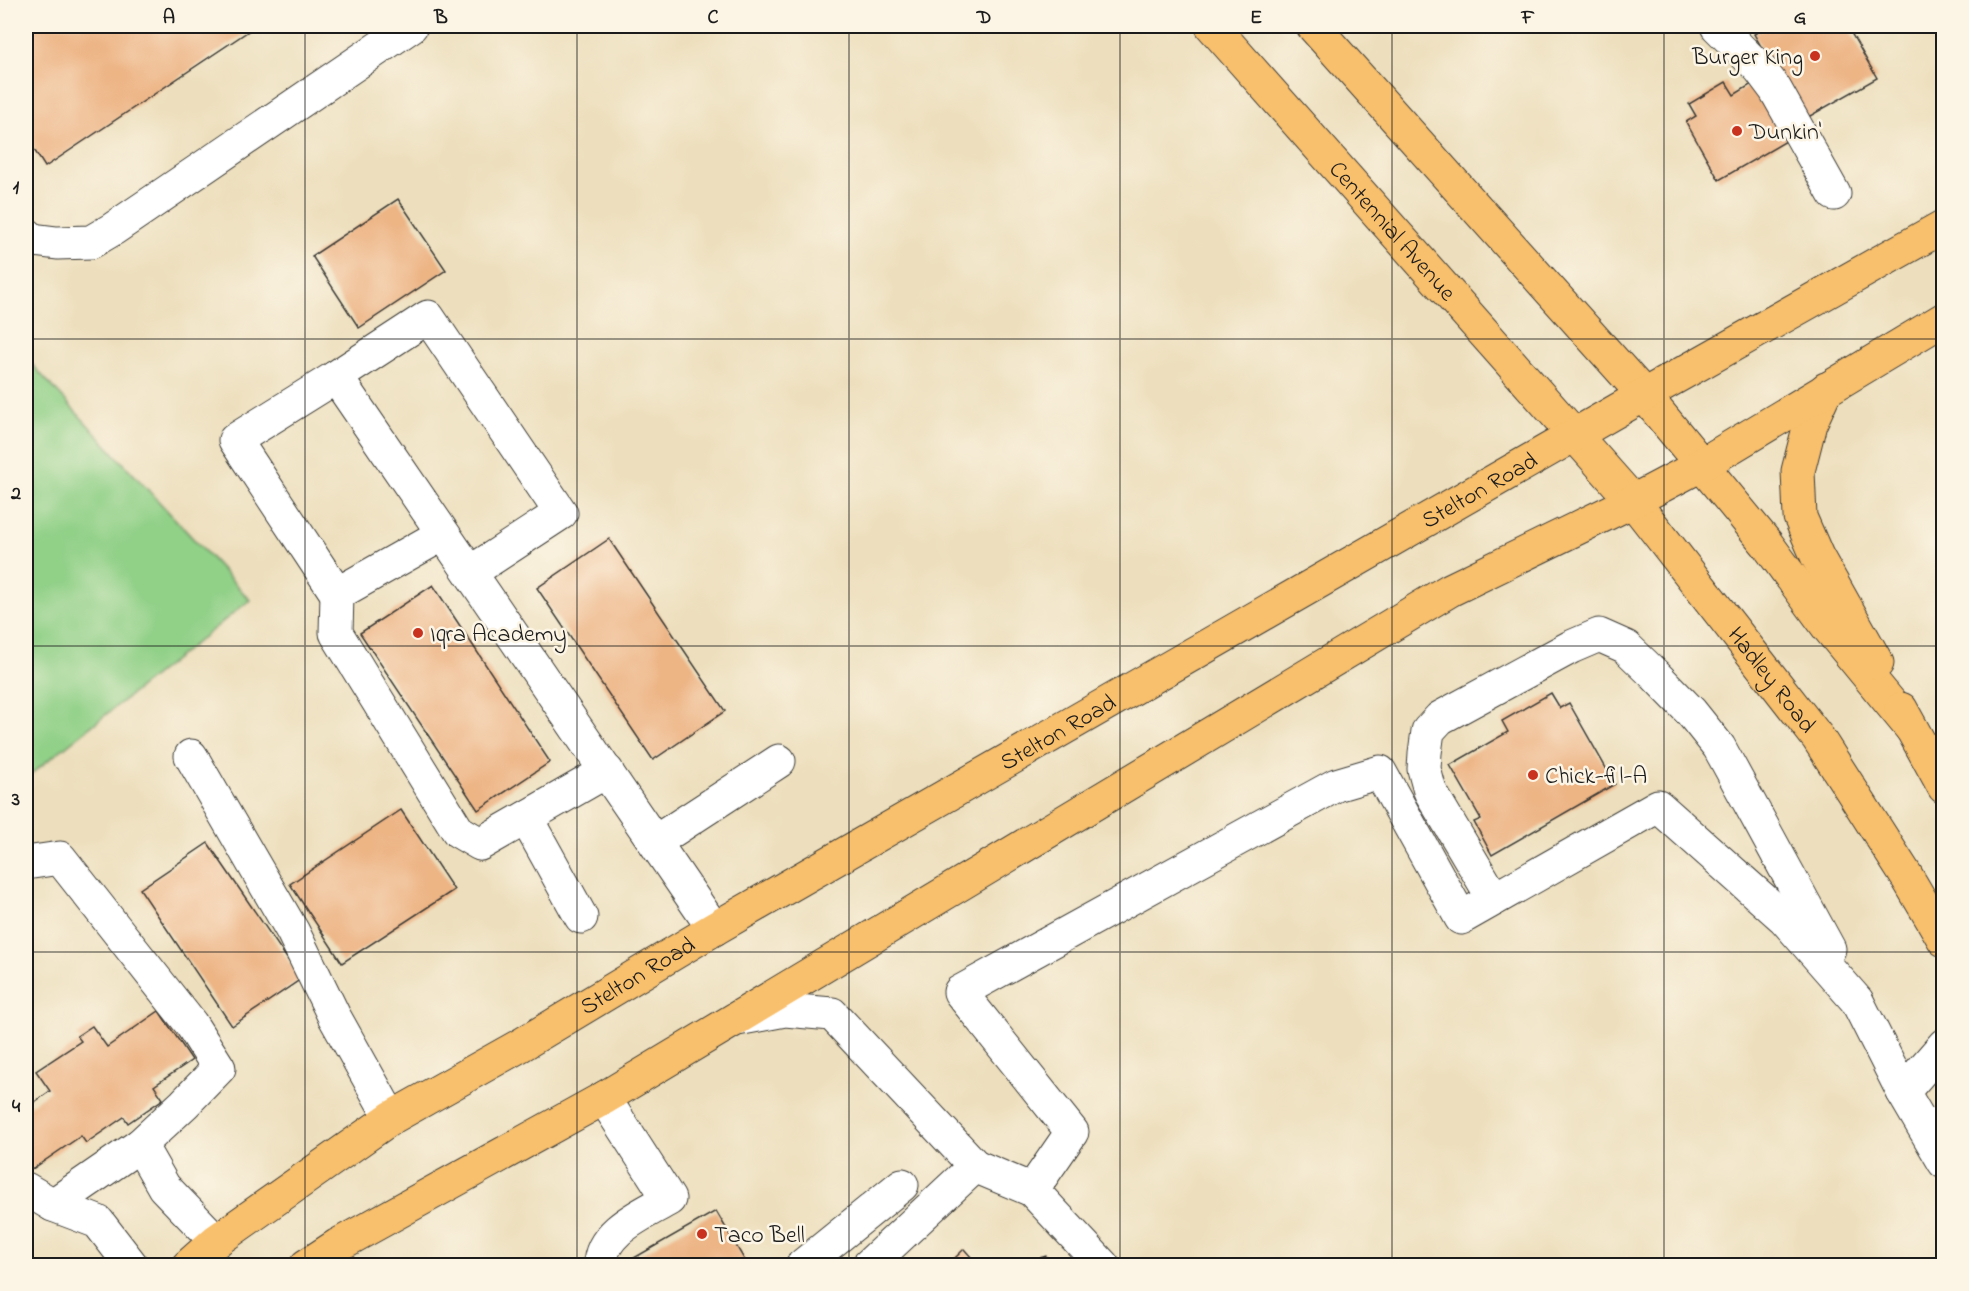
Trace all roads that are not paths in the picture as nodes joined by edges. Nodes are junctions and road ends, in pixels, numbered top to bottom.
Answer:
1 (411, 26) edge
2 (1212, 26) edge
3 (1314, 26) edge
4 (1717, 26) edge
5 (1834, 194) dead end
6 (1944, 226) edge
7 (26, 234) edge
8 (1944, 319) edge
9 (336, 377) junction
10 (1826, 389) junction
11 (1644, 395) junction
12 (1575, 436) junction
13 (1701, 465) junction
14 (1633, 501) junction
15 (443, 534) junction
16 (471, 572) junction
17 (337, 594) junction
18 (1911, 728) junction
19 (190, 756) dead end
20 (779, 760) dead end
21 (607, 771) junction
22 (1944, 787) edge
23 (526, 818) junction
24 (655, 842) junction
25 (26, 863) edge
26 (1494, 899) junction
27 (581, 917) dead end
28 (714, 929) junction
29 (1944, 940) edge
30 (1857, 1001) junction
31 (732, 1020) junction
32 (1944, 1045) edge
33 (1903, 1092) junction
34 (604, 1098) junction
35 (391, 1118) junction
36 (140, 1145) junction
37 (1944, 1162) edge
38 (975, 1166) junction
39 (902, 1185) dead end
40 (26, 1189) edge
41 (1032, 1190) junction
42 (53, 1205) junction
43 (216, 1240) junction
44 (132, 1266) edge
45 (188, 1266) edge
46 (306, 1266) edge
47 (600, 1266) edge
48 (802, 1266) edge
49 (868, 1266) edge
50 (1103, 1266) edge

1 - 7 lane
2 - 12 main road, Centennial Avenue
3 - 11 main road
4 - 5 lane
6 - 11 main road, Stelton Road
8 - 10 main road
9 - 15 lane
9 - 16 lane
9 - 17 lane
10 - 13 main road
10 - 18 main road
11 - 12 main road, Stelton Road
11 - 13 main road
12 - 14 main road, Hadley Road
12 - 28 main road, Stelton Road
13 - 14 main road
13 - 18 main road
14 - 29 main road, Hadley Road
14 - 31 main road
15 - 16 lane
15 - 17 lane
16 - 21 lane
17 - 23 lane
18 - 22 main road
19 - 35 lane
20 - 24 lane
21 - 23 lane
21 - 24 lane
23 - 27 lane
24 - 28 lane
25 - 36 lane
26 - 30 lane
26 - 30 lane
26 - 41 lane
28 - 35 main road, Stelton Road
30 - 33 lane
31 - 34 main road
31 - 38 lane
32 - 33 lane
33 - 37 lane
34 - 46 main road
34 - 47 lane
35 - 43 main road, Stelton Road
36 - 42 lane
36 - 43 lane
38 - 41 lane
38 - 49 lane
39 - 48 lane
40 - 42 lane
41 - 50 lane
42 - 44 lane
43 - 45 main road, Stelton Road

